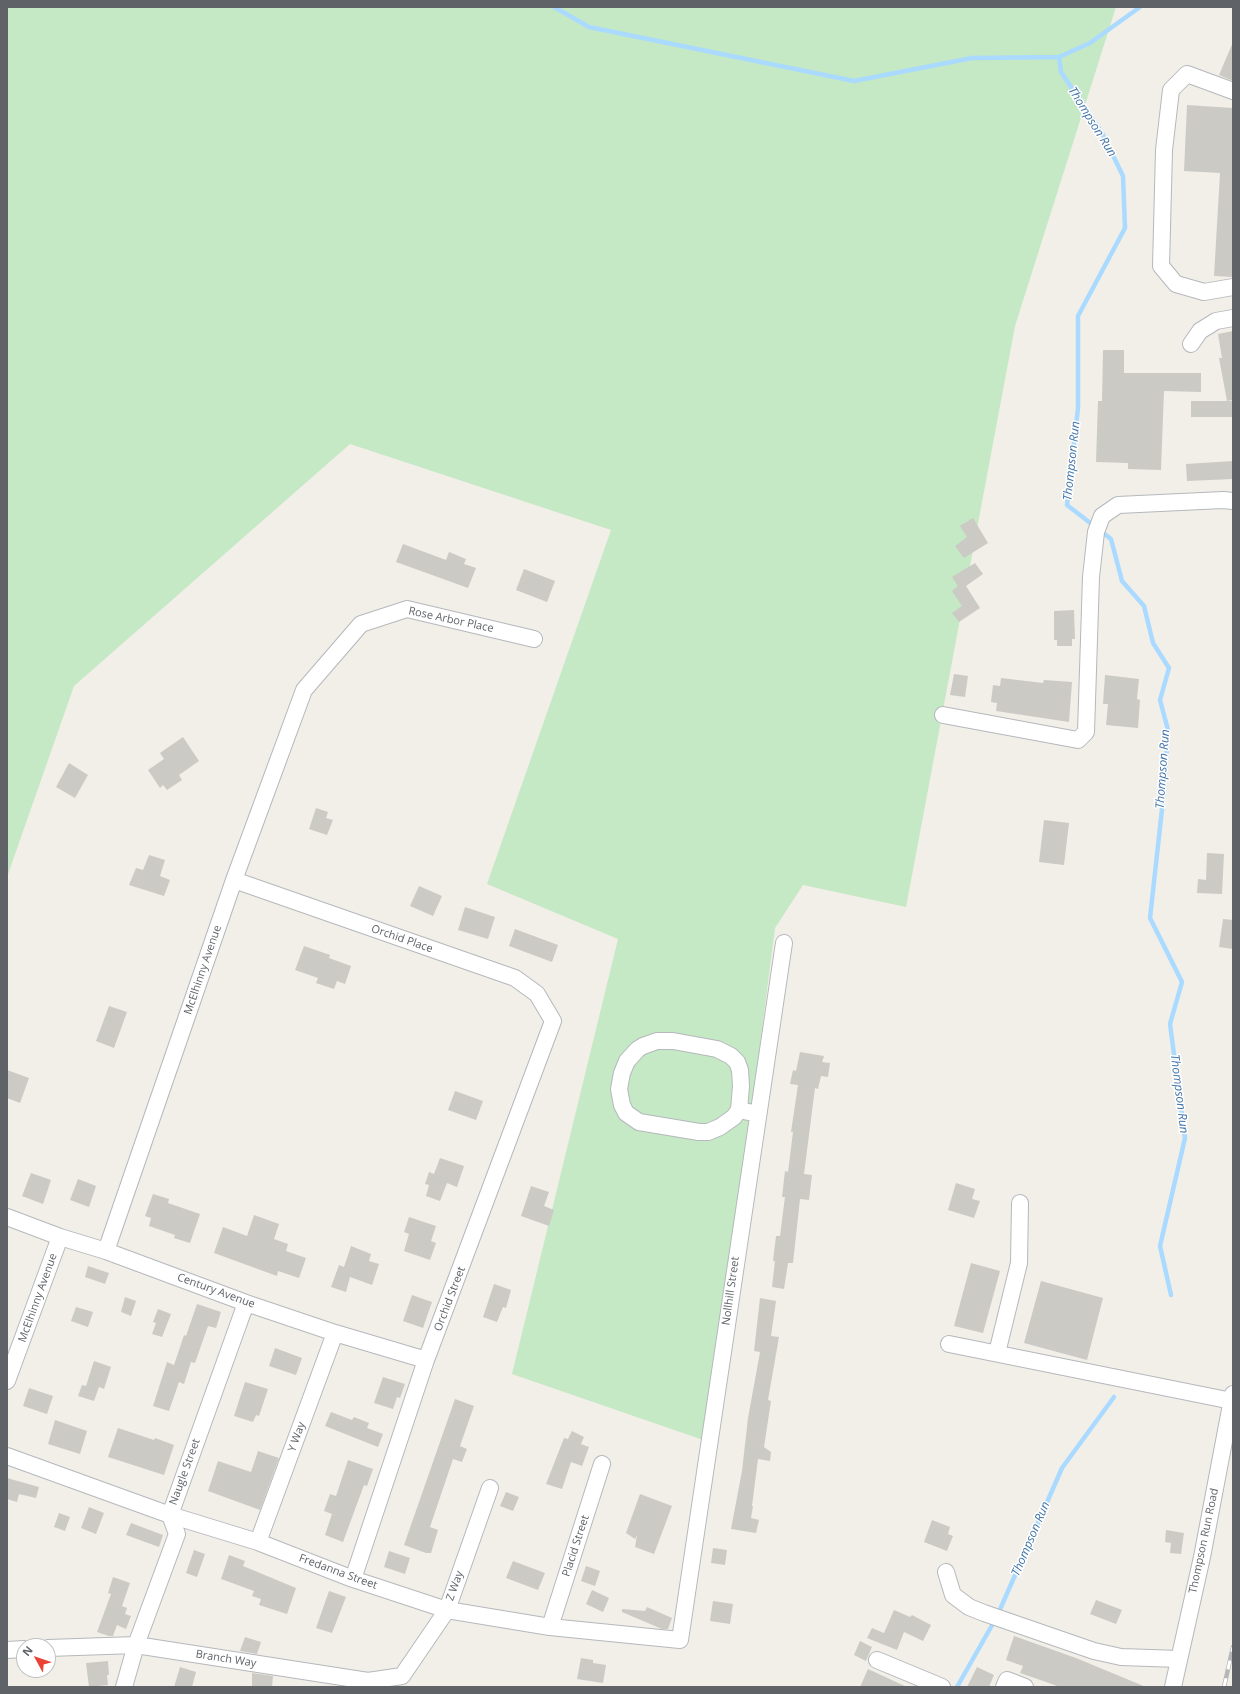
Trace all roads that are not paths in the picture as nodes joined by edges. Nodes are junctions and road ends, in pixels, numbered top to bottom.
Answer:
1 (1233, 91) edge
2 (1233, 287) edge
3 (1233, 318) edge
4 (1191, 344) dead end
5 (1233, 501) edge
6 (534, 639) dead end
7 (304, 690) joint
8 (943, 715) dead end
9 (234, 880) junction
10 (784, 943) dead end
11 (553, 1021) joint
12 (739, 1110) junction
13 (758, 1114) junction
14 (1020, 1203) dead end
15 (7, 1218) edge
16 (60, 1237) junction
17 (106, 1251) junction
18 (246, 1303) junction
19 (335, 1332) junction
20 (949, 1344) dead end
21 (997, 1354) junction
22 (426, 1360) junction
23 (7, 1382) edge
24 (1232, 1398) edge
25 (7, 1456) edge
26 (602, 1464) dead end
27 (490, 1488) dead end
28 (170, 1515) junction
29 (258, 1542) junction
30 (946, 1572) dead end
31 (353, 1579) junction
32 (447, 1610) junction
33 (550, 1627) junction
34 (680, 1640) joint
35 (136, 1645) junction
36 (56, 1648) edge
37 (1179, 1659) junction
38 (877, 1660) dead end
39 (402, 1676) joint
40 (124, 1687) edge
41 (942, 1687) edge
42 (1004, 1687) edge
43 (1025, 1687) edge
44 (1173, 1687) edge

1 - 2 street
3 - 4 street
5 - 8 street
6 - 7 street, Rose Arbor Place
7 - 9 street, McElhinny Avenue
9 - 11 street, Orchid Place
9 - 17 street, McElhinny Avenue
10 - 13 street, Nollhill Street
11 - 22 street, Orchid Street
12 - 12 street
12 - 13 street
13 - 34 street, Nollhill Street
14 - 21 street
15 - 16 street, Century Avenue
16 - 17 street, Century Avenue
16 - 23 street, McElhinny Avenue
17 - 18 street, Century Avenue
18 - 19 street, Century Avenue
18 - 28 street, Naugle Street
19 - 22 street, Century Avenue
19 - 29 street, Y Way
20 - 21 street
21 - 24 street
22 - 31 street, Orchid Street
24 - 37 street, Thompson Run Road
25 - 28 street, Fredanna Street
26 - 33 street, Placid Street
27 - 32 street, Z Way
28 - 29 street, Fredanna Street
28 - 35 street, Naugle Street
29 - 31 street, Fredanna Street
30 - 37 street
31 - 32 street, Fredanna Street
32 - 33 street, Fredanna Street
32 - 39 street, Z Way
33 - 34 street, Fredanna Street
35 - 36 street, Branch Way
35 - 39 street, Branch Way
35 - 40 street, Naugle Street
37 - 44 street, Thompson Run Road
38 - 41 street
42 - 43 street

